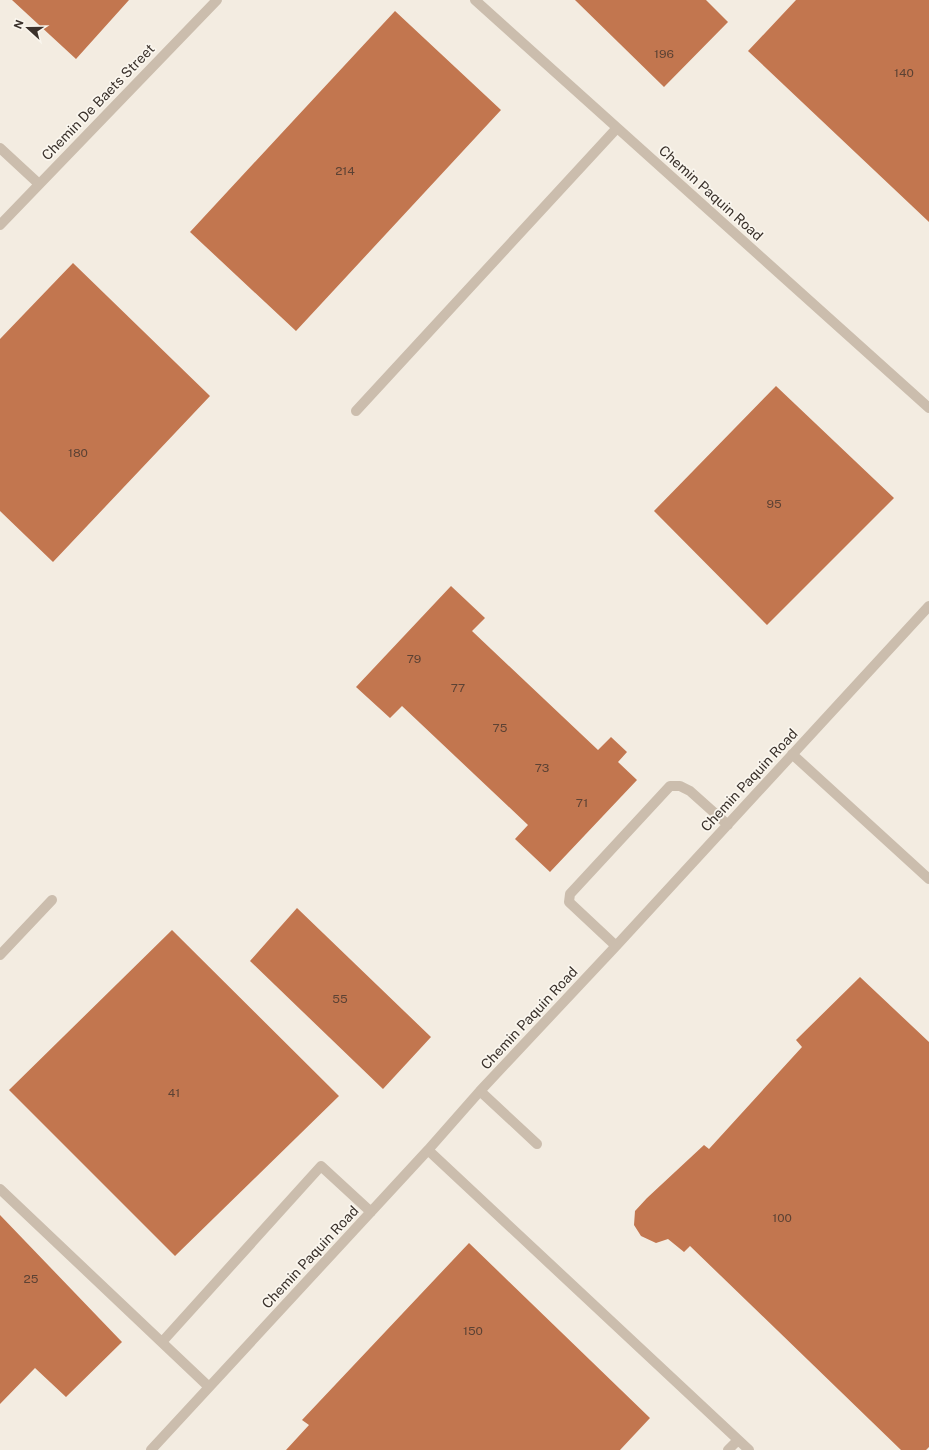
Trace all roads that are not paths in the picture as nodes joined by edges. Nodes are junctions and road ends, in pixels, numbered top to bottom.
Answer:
1 (217, 0) edge
2 (475, 0) edge
3 (617, 128) junction
4 (0, 148) edge
5 (38, 184) junction
6 (0, 225) edge
7 (929, 408) edge
8 (356, 410) dead end
9 (929, 606) edge
10 (792, 754) junction
11 (728, 825) junction
12 (929, 879) edge
13 (52, 900) dead end
14 (616, 946) junction
15 (0, 955) edge
16 (480, 1091) junction
17 (537, 1144) dead end
18 (428, 1150) junction
19 (0, 1189) edge
20 (371, 1212) junction
21 (162, 1342) junction
22 (209, 1387) junction
23 (738, 1440) junction
24 (151, 1450) edge
25 (728, 1450) edge
26 (749, 1450) edge

1 - 5 street, Chemin De Baets Street
2 - 3 street, Chemin Paquin Road
3 - 7 street, Chemin Paquin Road
3 - 8 street
4 - 5 street
5 - 6 street, Chemin De Baets Street
9 - 10 street, Chemin Paquin Road
10 - 11 street, Chemin Paquin Road
10 - 12 street
11 - 14 street, Chemin Paquin Road
11 - 14 street
13 - 15 street
14 - 16 street, Chemin Paquin Road
16 - 17 street
16 - 18 street, Chemin Paquin Road
18 - 20 street, Chemin Paquin Road
18 - 23 street
19 - 21 street
20 - 21 street
20 - 22 street, Chemin Paquin Road
21 - 22 street
22 - 24 street, Chemin Paquin Road
23 - 25 street
23 - 26 street

